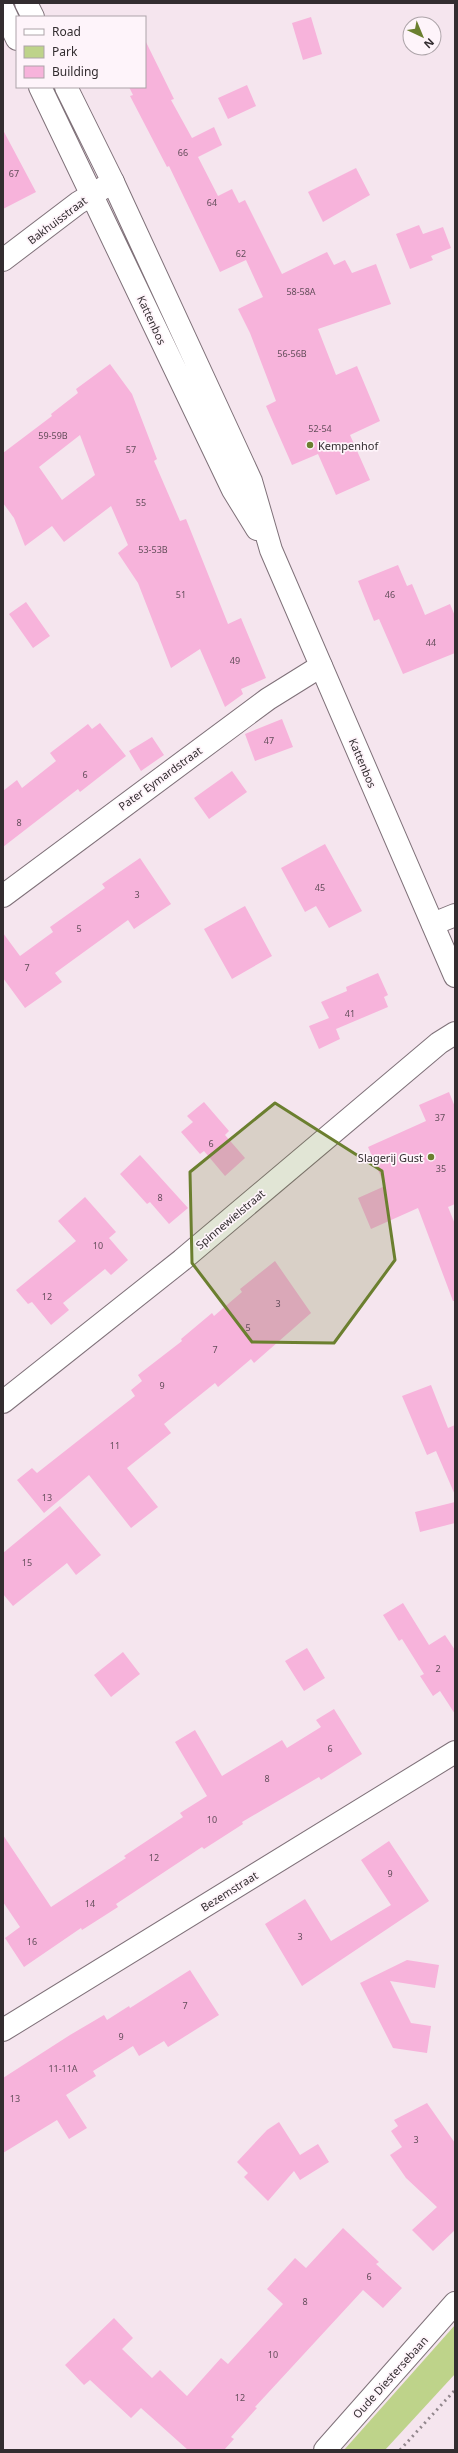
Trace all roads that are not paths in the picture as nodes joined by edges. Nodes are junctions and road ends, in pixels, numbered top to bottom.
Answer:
1 (10, 3) edge
2 (26, 3) edge
3 (3, 6) edge
4 (3, 9) edge
5 (32, 16) edge
6 (16, 37) edge
7 (40, 88) edge
8 (66, 88) edge
9 (113, 182) junction
10 (92, 194) junction
11 (3, 260) edge
12 (271, 550) junction
13 (321, 666) junction
14 (3, 896) edge
15 (455, 915) edge
16 (433, 924) junction
17 (455, 976) edge
18 (455, 1033) edge
19 (3, 1402) edge
20 (455, 1752) edge
21 (3, 2030) edge
22 (455, 2303) edge
23 (325, 2450) edge

1 - 3 street
2 - 5 street
4 - 6 street
7 - 10 street, Kattenbos
8 - 9 street, Kattenbos
9 - 10 street, Bakhuisstraat
9 - 12 street, Kattenbos
10 - 11 street, Bakhuisstraat
10 - 12 street, Kattenbos
12 - 13 street, Kattenbos
13 - 14 street, Pater Eymardstraat
13 - 16 street, Kattenbos
15 - 16 street
16 - 17 street, Kattenbos
18 - 19 street, Spinnewielstraat
20 - 21 street, Bezemstraat
22 - 23 street, Oude Diestersebaan

